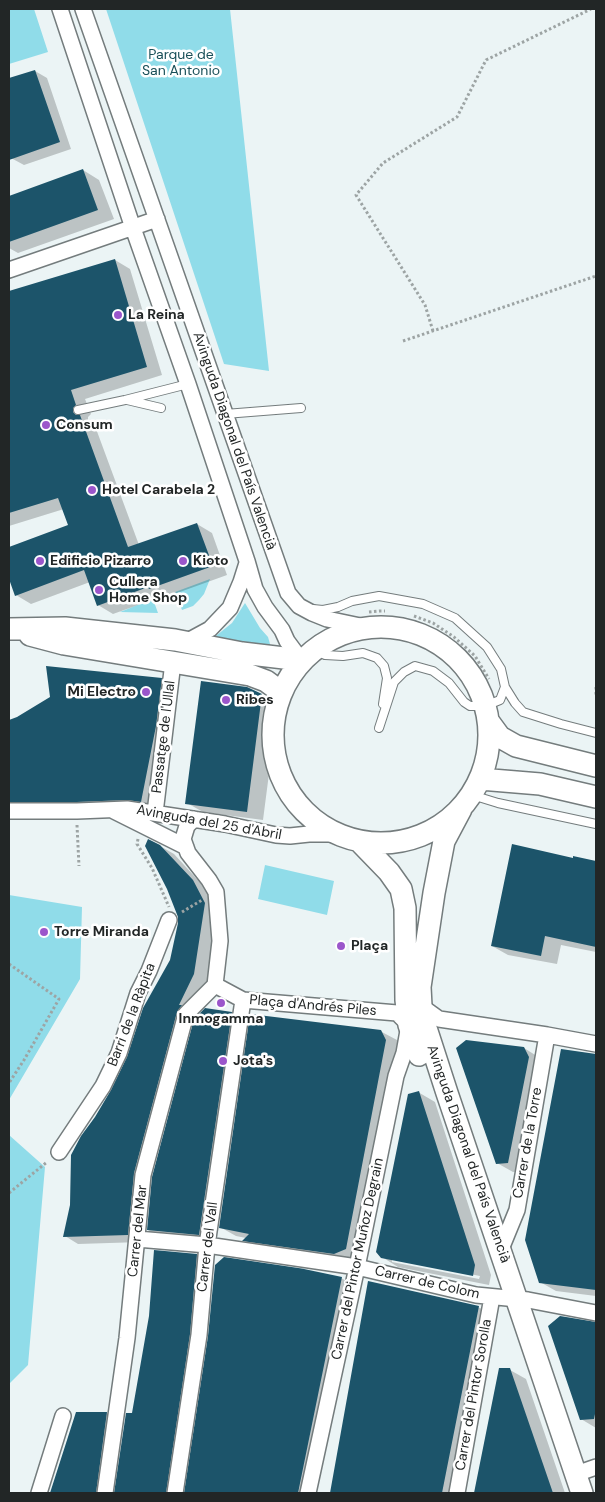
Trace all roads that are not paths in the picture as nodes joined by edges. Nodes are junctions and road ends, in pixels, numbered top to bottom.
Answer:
1 (60, 9) edge
2 (83, 9) edge
3 (157, 219) junction
4 (133, 228) junction
5 (9, 270) edge
6 (188, 384) junction
7 (125, 400) junction
8 (161, 408) dead end
9 (301, 408) dead end
10 (78, 410) dead end
11 (225, 414) junction
12 (247, 561) junction
13 (303, 608) junction
14 (364, 620) junction
15 (11, 629) edge
16 (186, 642) junction
17 (308, 655) junction
18 (173, 662) junction
19 (505, 687) junction
20 (281, 692) junction
21 (491, 709) junction
22 (596, 733) edge
23 (596, 766) edge
24 (471, 794) junction
25 (596, 797) edge
26 (111, 810) junction
27 (9, 811) edge
28 (155, 813) junction
29 (194, 819) junction
30 (596, 824) edge
31 (336, 834) junction
32 (359, 841) junction
33 (186, 848) junction
34 (169, 920) road end
35 (215, 985) junction
36 (243, 1000) junction
37 (421, 1006) junction
38 (409, 1025) junction
39 (547, 1035) junction
40 (596, 1044) edge
41 (59, 1152) road end
42 (138, 1239) junction
43 (208, 1245) junction
44 (501, 1249) junction
45 (357, 1267) junction
46 (503, 1298) junction
47 (596, 1313) edge
48 (63, 1416) dead end
49 (596, 1467) edge
50 (576, 1487) edge
51 (39, 1493) edge
52 (105, 1493) edge
53 (175, 1493) edge
54 (308, 1493) edge
55 (457, 1493) edge

1 - 4 street, Avinguda Diagonal del País Valencià
2 - 3 street, Avinguda Diagonal del País Valencià
3 - 4 street
3 - 11 street, Avinguda Diagonal del País Valencià
4 - 5 street
4 - 6 street, Avinguda Diagonal del País Valencià
6 - 7 lane
6 - 12 street, Avinguda Diagonal del País Valencià
7 - 8 lane
7 - 10 lane
9 - 11 lane
11 - 13 street, Avinguda Diagonal del País Valencià
12 - 16 street, Avinguda Diagonal del País Valencià
12 - 17 street, Avinguda Diagonal del País Valencià
13 - 14 street, Avinguda Diagonal del País Valencià
13 - 19 lane
14 - 17 street
14 - 21 street
15 - 16 street
15 - 18 street
16 - 17 street
17 - 20 street
17 - 21 lane
18 - 20 street
18 - 28 street, Passatge de l'Ullal
19 - 21 lane
19 - 22 lane
20 - 31 street
21 - 23 street
21 - 24 street, Avinguda Diagonal del País Valencià
24 - 25 street
24 - 30 lane
24 - 32 street
24 - 37 street, Avinguda Diagonal del País Valencià
26 - 27 street, Avinguda del 25 d'Abril
26 - 28 street, Avinguda del 25 d'Abril
26 - 33 street, Avinguda del 25 d'Abril
28 - 29 street, Avinguda del 25 d'Abril
29 - 31 street, Avinguda del 25 d'Abril
29 - 33 street
31 - 32 street
32 - 38 street, Avinguda Diagonal del País Valencià
33 - 35 street
34 - 41 street, Barri de la Ràpita
35 - 36 street, Plaça d'Andrés Piles
35 - 42 street, Carrer del Mar
36 - 38 street, Plaça d'Andrés Piles
36 - 43 street, Carrer del Vall
37 - 39 street
37 - 44 street, Avinguda Diagonal del País Valencià
38 - 45 street, Carrer del Pintor Muñoz Degrain
38 - 46 street, Avinguda Diagonal del País Valencià
39 - 40 street
39 - 44 street, Carrer de la Torre
42 - 43 street, Carrer de Colom
42 - 52 street, Carrer del Mar
43 - 45 street, Carrer de Colom
43 - 53 street, Carrer del Vall
44 - 46 street, Avinguda Diagonal del País Valencià
45 - 46 street, Carrer de Colom
45 - 54 street, Carrer del Pintor Muñoz Degrain
46 - 47 street, Carrer de Colom
46 - 50 street, Avinguda Diagonal del País Valencià
46 - 55 street, Carrer del Pintor Sorolla
48 - 51 street
49 - 50 street

